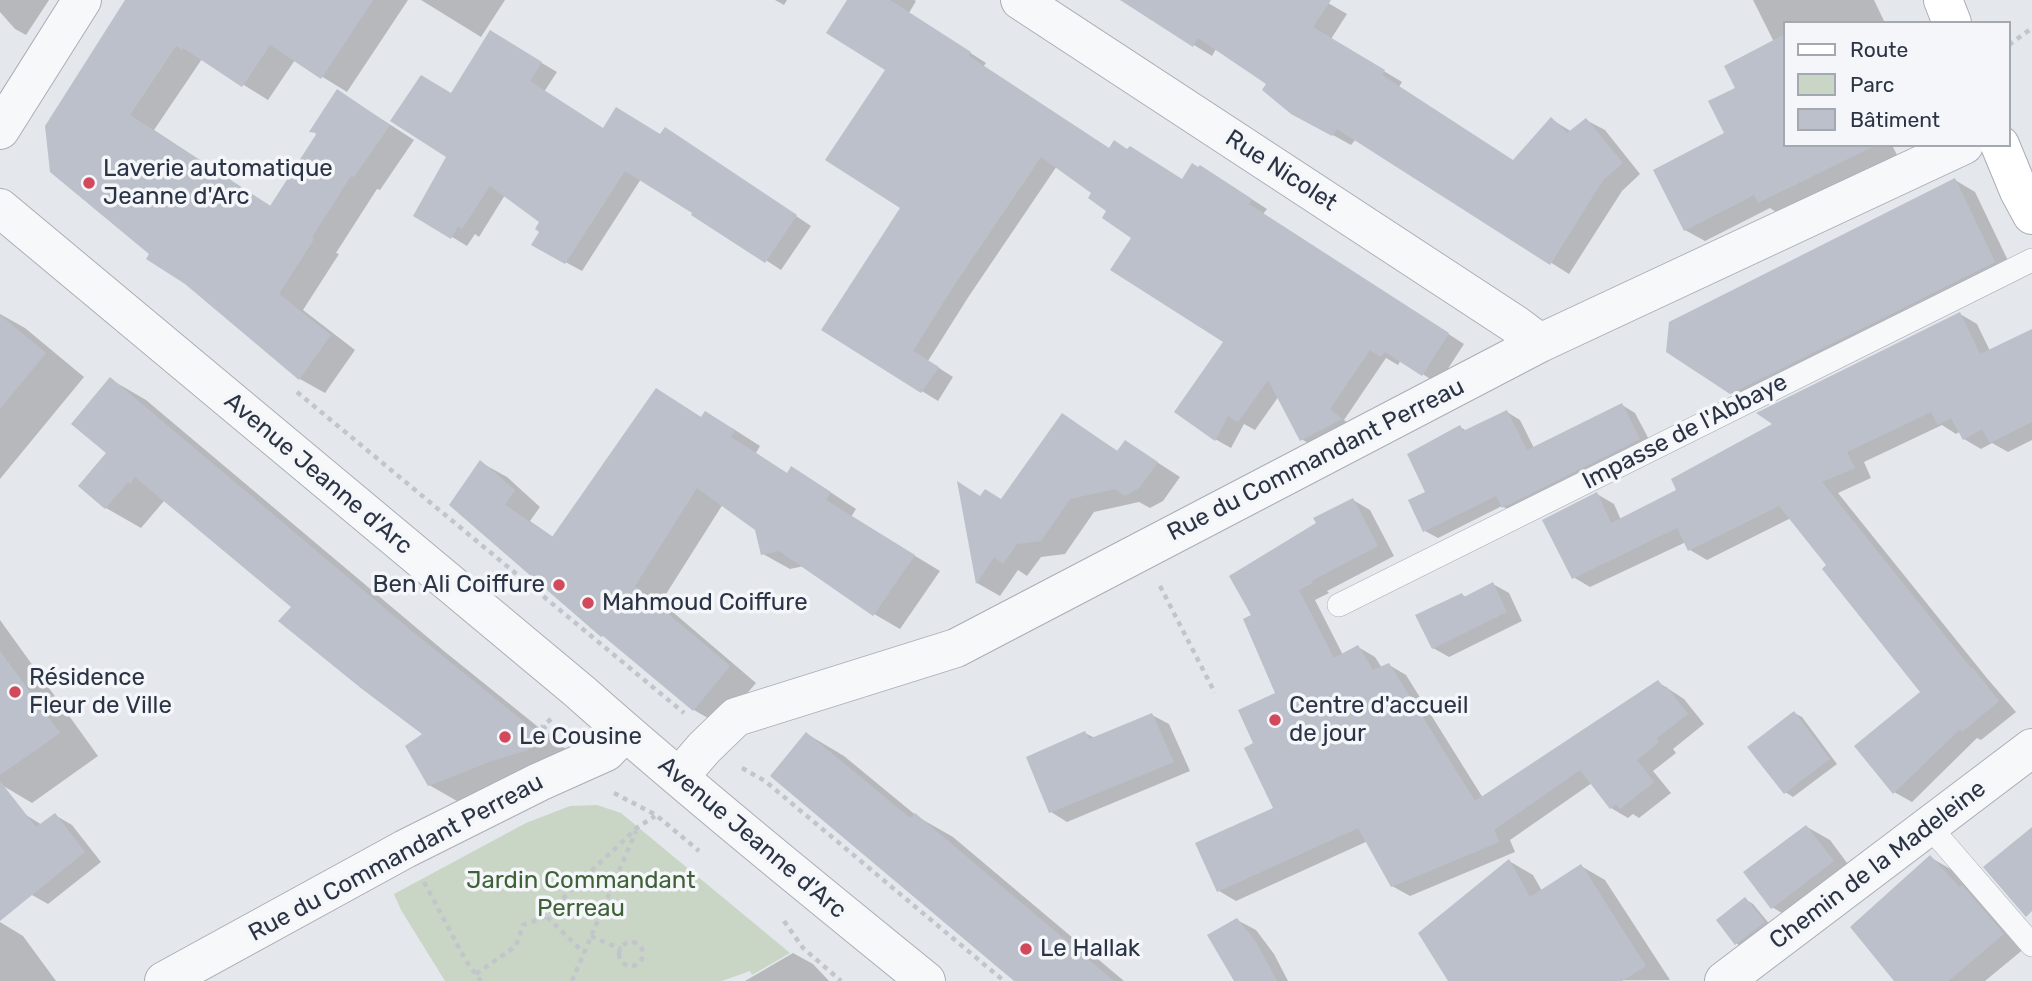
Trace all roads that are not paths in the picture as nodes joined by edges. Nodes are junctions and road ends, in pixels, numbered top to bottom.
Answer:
1 (82, 0) edge
2 (1020, 0) edge
3 (1943, 0) edge
4 (1951, 21) edge
5 (0, 130) edge
6 (1960, 147) edge
7 (2001, 147) edge
8 (0, 208) edge
9 (2032, 215) edge
10 (2032, 260) edge
11 (1541, 344) junction
12 (1339, 605) dead end
13 (625, 732) junction
14 (2032, 748) edge
15 (679, 777) junction
16 (1929, 826) junction
17 (2032, 945) edge
18 (164, 981) edge
19 (926, 981) edge
20 (1724, 981) edge

1 - 5 street
2 - 11 street, Rue Nicolet
3 - 4 street
6 - 11 street, Rue du Commandant Perreau
7 - 9 street
8 - 13 street, Avenue Jeanne d'Arc
10 - 12 lane, Impasse de l'Abbaye
11 - 15 street, Rue du Commandant Perreau
13 - 15 street, Avenue Jeanne d'Arc
13 - 18 street, Rue du Commandant Perreau
14 - 16 street, Chemin de la Madeleine
15 - 19 street, Avenue Jeanne d'Arc
16 - 17 lane
16 - 20 street, Chemin de la Madeleine

